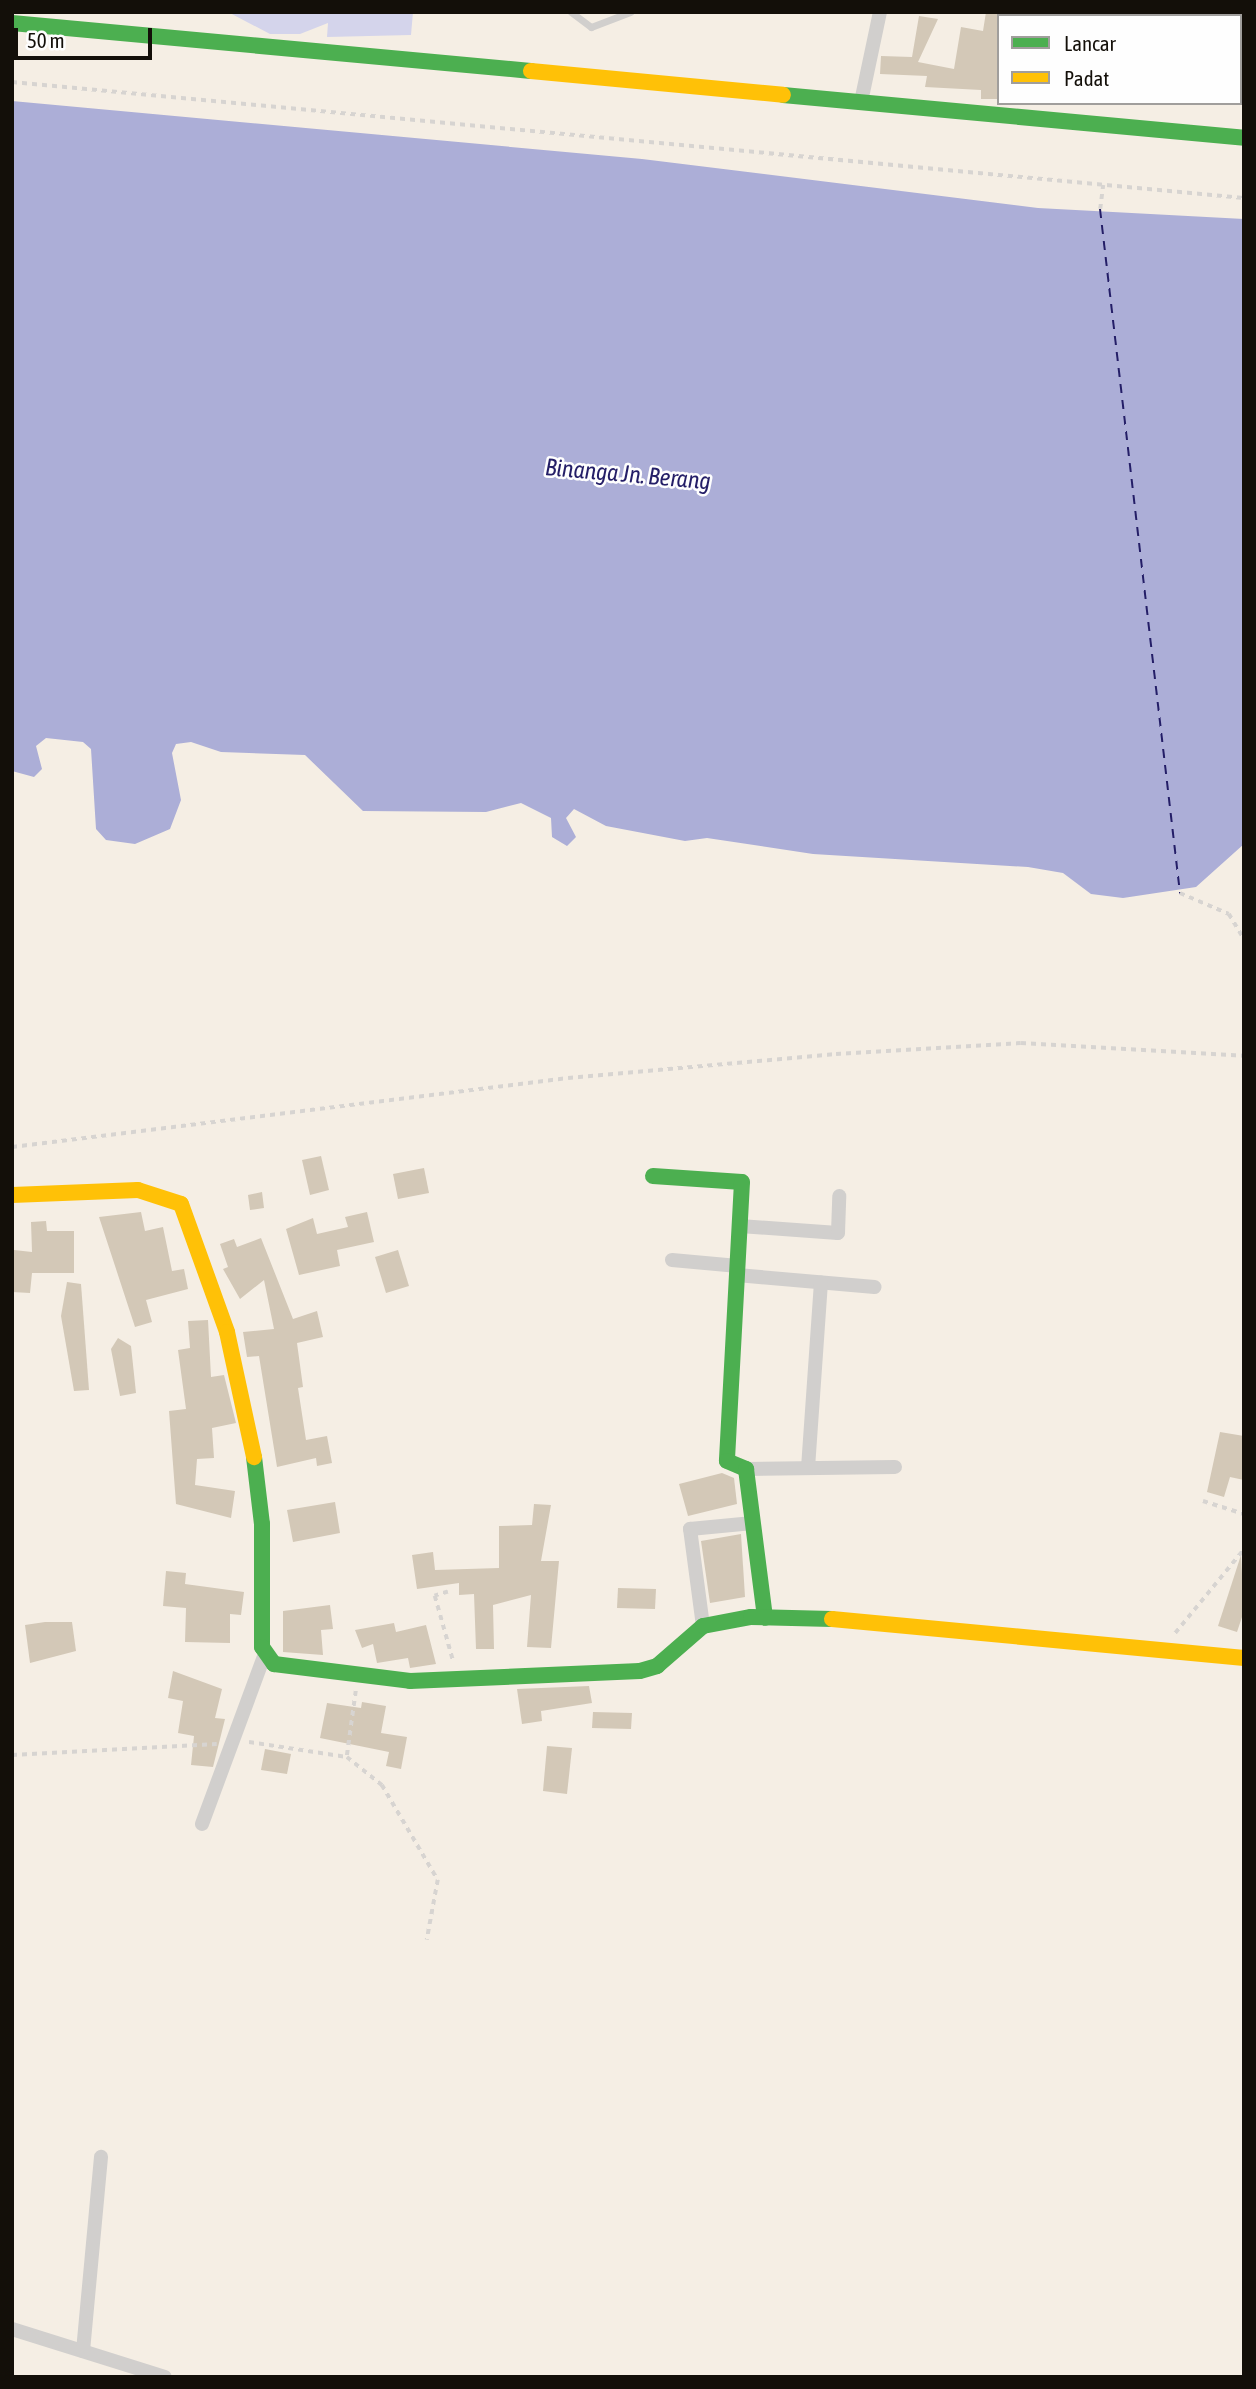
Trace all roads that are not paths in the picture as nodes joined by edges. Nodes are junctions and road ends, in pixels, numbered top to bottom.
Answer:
1 (571, 12) edge
2 (630, 12) edge
3 (880, 12) edge
4 (12, 23) edge
5 (860, 102) junction
6 (1244, 138) edge
7 (653, 1176) dead end
8 (12, 1195) edge
9 (839, 1196) dead end
10 (740, 1226) junction
11 (672, 1260) dead end
12 (737, 1270) junction
13 (821, 1282) junction
14 (874, 1287) dead end
15 (895, 1467) dead end
16 (808, 1468) junction
17 (746, 1469) junction
18 (753, 1522) junction
19 (765, 1618) junction
20 (703, 1626) junction
21 (264, 1656) junction
22 (1244, 1658) edge
23 (202, 1824) dead end
24 (101, 2157) dead end
25 (12, 2329) edge
26 (83, 2351) junction
27 (165, 2377) edge

1 - 2 lane
3 - 5 street
4 - 5 street
5 - 6 street
7 - 10 street
8 - 21 street
9 - 10 street
10 - 12 street
11 - 12 street
12 - 13 street
12 - 17 street
13 - 14 street
13 - 16 street
15 - 16 street
16 - 17 street
17 - 18 street
18 - 19 street
18 - 20 street
19 - 20 street
19 - 22 street
20 - 21 street
21 - 23 street
24 - 26 street
25 - 26 street
26 - 27 street

